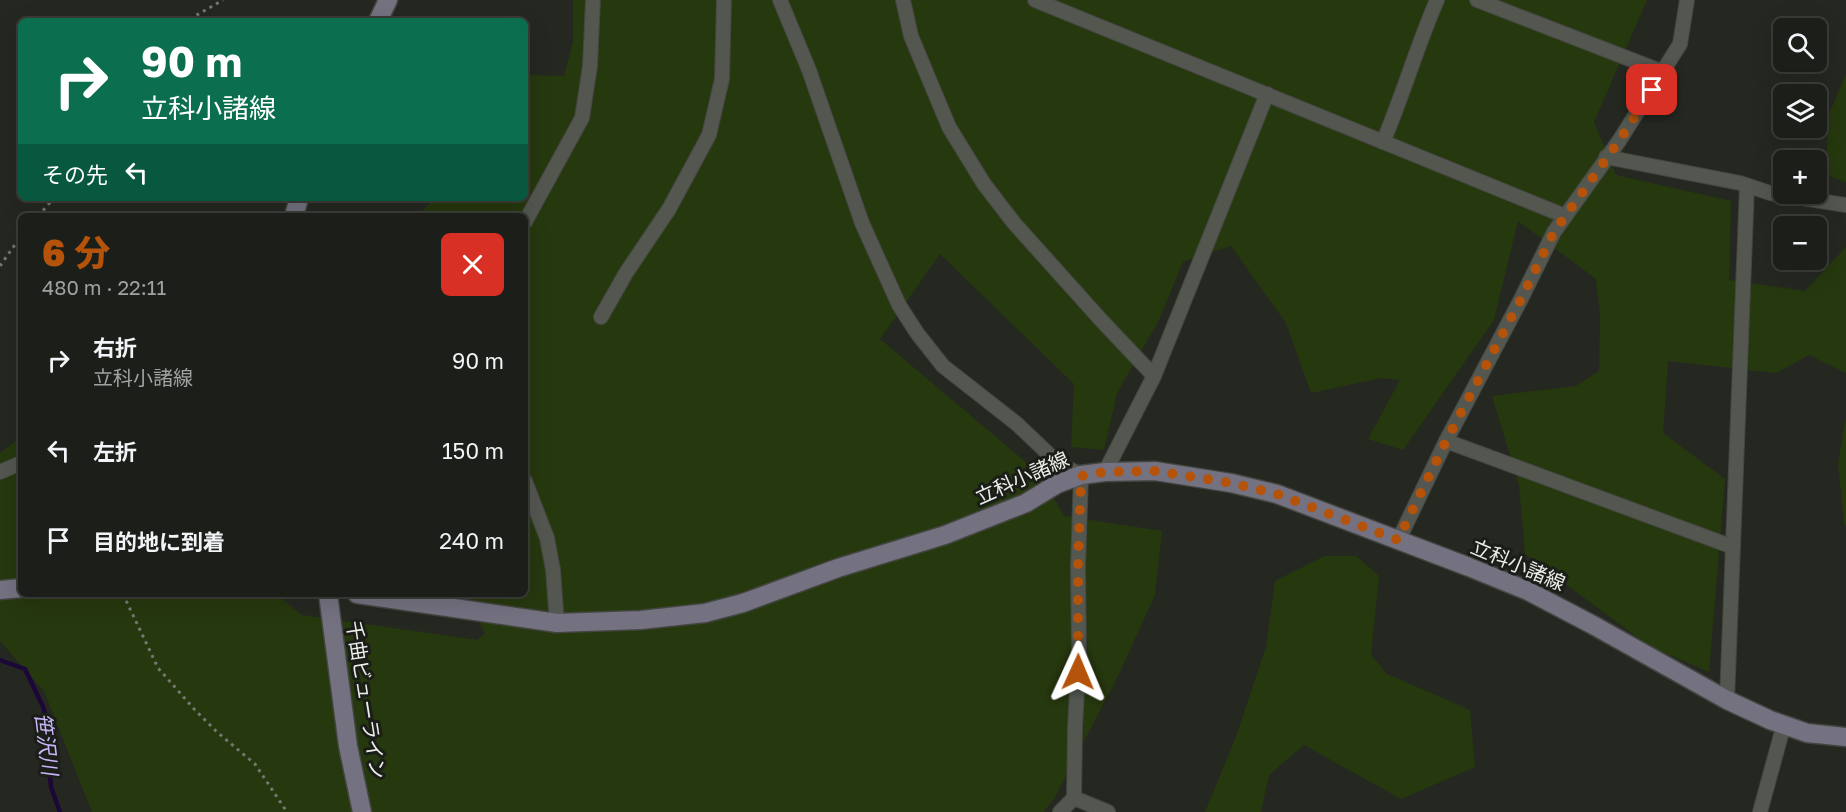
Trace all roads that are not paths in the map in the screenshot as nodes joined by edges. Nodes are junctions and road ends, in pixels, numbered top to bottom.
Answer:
1 (388, 0) edge
2 (593, 0) edge
3 (724, 0) edge
4 (780, 0) edge
5 (903, 0) edge
6 (1437, 0) edge
7 (1477, 0) edge
8 (1687, 0) edge
9 (1039, 1) edge
10 (379, 18) edge
11 (1663, 72) junction
12 (1266, 94) junction
13 (1383, 142) junction
14 (1606, 158) junction
15 (1747, 186) junction
16 (1846, 205) edge
17 (1565, 216) junction
18 (528, 217) edge
19 (601, 317) dead end
20 (1154, 376) junction
21 (1446, 441) junction
22 (18, 464) edge
23 (0, 472) edge
24 (1105, 472) junction
25 (1081, 476) junction
26 (528, 489) edge
27 (1398, 540) junction
28 (1733, 547) junction
29 (18, 588) edge
30 (0, 590) edge
31 (328, 597) edge
32 (378, 597) edge
33 (557, 623) junction
34 (1727, 699) junction
35 (1787, 726) junction
36 (1846, 737) edge
37 (1074, 798) junction
38 (362, 812) edge
39 (1060, 812) edge
40 (1108, 812) edge
41 (1760, 812) edge

1 - 10 main road
2 - 18 street
3 - 19 street
4 - 25 street
5 - 20 street
6 - 13 street
7 - 11 street
8 - 11 street
9 - 12 street
11 - 14 street
12 - 13 street
12 - 20 street
13 - 17 street
14 - 15 street
14 - 17 street
15 - 16 street
15 - 28 street
17 - 21 street
20 - 24 street
21 - 27 street
21 - 28 street
22 - 23 street
24 - 25 main road, 立科小諸線
24 - 27 main road, 立科小諸線
25 - 33 main road, 立科小諸線
25 - 37 street
26 - 33 street
27 - 34 main road, 立科小諸線
28 - 34 street
29 - 30 main road
31 - 38 main road, 千曲ビューライン
32 - 33 main road, 立科小諸線
34 - 35 main road, 立科小諸線
35 - 36 main road, 立科小諸線
35 - 41 street
37 - 39 street
37 - 40 street

